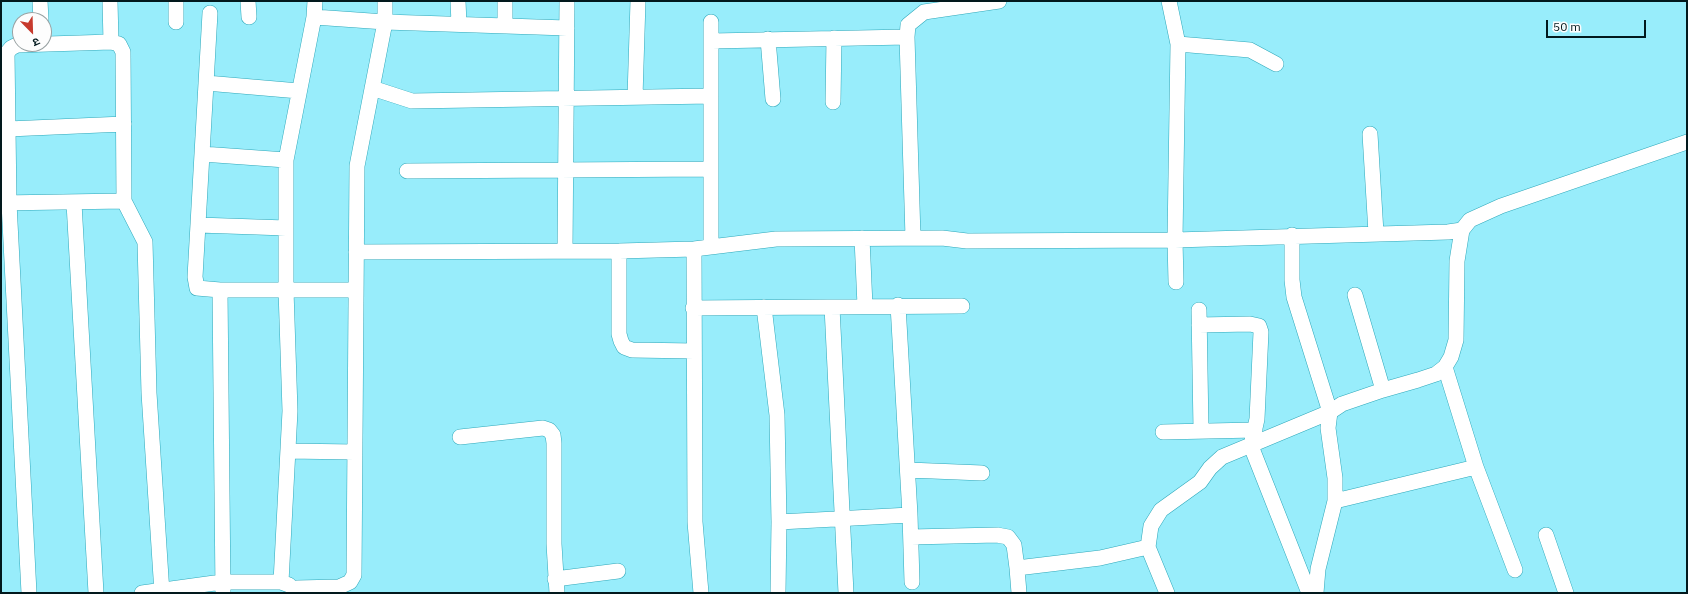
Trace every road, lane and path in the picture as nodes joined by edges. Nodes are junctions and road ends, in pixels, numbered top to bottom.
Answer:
1 (40, 1) edge
2 (110, 1) edge
3 (176, 1) edge
4 (248, 1) edge
5 (315, 1) edge
6 (385, 1) edge
7 (458, 1) edge
8 (505, 1) edge
9 (567, 1) edge
10 (638, 1) edge
11 (995, 1) edge
12 (1169, 1) edge
13 (40, 12) edge
14 (210, 13) dead end
15 (249, 17) dead end
16 (314, 17) junction
17 (176, 22) dead end
18 (385, 22) junction
19 (711, 22) dead end
20 (459, 24) junction
21 (505, 26) junction
22 (567, 28) junction
23 (907, 36) junction
24 (834, 38) junction
25 (768, 40) junction
26 (712, 41) junction
27 (111, 42) junction
28 (52, 44) edge
29 (1178, 44) junction
30 (12, 47) edge
31 (1276, 64) dead end
32 (4, 77) edge
33 (206, 82) junction
34 (372, 88) junction
35 (299, 91) junction
36 (711, 96) junction
37 (636, 97) junction
38 (566, 98) junction
39 (773, 99) dead end
40 (833, 102) dead end
41 (124, 124) junction
42 (8, 128) junction
43 (1370, 134) dead end
44 (1687, 142) edge
45 (202, 154) junction
46 (286, 160) junction
47 (710, 169) junction
48 (565, 170) junction
49 (407, 171) dead end
50 (124, 202) junction
51 (5, 203) edge
52 (74, 203) junction
53 (198, 225) junction
54 (286, 228) junction
55 (1462, 230) junction
56 (1376, 233) junction
57 (1292, 235) junction
58 (862, 238) junction
59 (913, 238) junction
60 (1175, 240) junction
61 (711, 247) junction
62 (694, 249) junction
63 (565, 251) junction
64 (619, 251) junction
65 (356, 252) junction
66 (1176, 282) dead end
67 (220, 290) junction
68 (286, 290) junction
69 (356, 290) junction
70 (1355, 295) dead end
71 (864, 306) junction
72 (898, 306) junction
73 (962, 306) dead end
74 (764, 307) junction
75 (832, 307) junction
76 (693, 308) junction
77 (1199, 310) dead end
78 (1199, 325) junction
79 (694, 351) junction
80 (1445, 367) junction
81 (1383, 390) junction
82 (1330, 412) junction
83 (1201, 430) junction
84 (1255, 430) junction
85 (1163, 432) dead end
86 (460, 437) dead end
87 (1251, 446) junction
88 (288, 451) junction
89 (354, 452) junction
90 (1476, 467) junction
91 (908, 470) junction
92 (982, 473) dead end
93 (1335, 501) junction
94 (910, 515) junction
95 (842, 519) junction
96 (779, 522) junction
97 (1546, 535) dead end
98 (911, 537) junction
99 (1148, 547) junction
100 (1018, 568) junction
101 (1515, 570) dead end
102 (618, 571) dead end
103 (281, 582) junction
104 (912, 582) dead end
105 (556, 586) edge
106 (222, 588) edge
107 (297, 591) edge
108 (162, 592) edge
109 (29, 593) edge
110 (96, 593) edge
111 (142, 593) edge
112 (701, 593) edge
113 (778, 593) edge
114 (846, 593) edge
115 (1019, 593) edge
116 (1167, 593) edge
117 (1309, 593) edge
118 (1316, 593) edge
119 (1566, 593) edge

1 - 13 street
2 - 27 street
3 - 17 street
4 - 15 street
5 - 16 street
6 - 18 street
7 - 20 street
8 - 21 street
9 - 22 street
10 - 37 street
11 - 23 street
12 - 29 street
14 - 33 street
16 - 18 street
16 - 35 street
18 - 20 street
18 - 34 street
19 - 26 street
20 - 21 street
21 - 22 street
22 - 38 street
23 - 24 street
23 - 59 street
24 - 25 street
24 - 40 street
25 - 26 street
25 - 39 street
26 - 36 street
27 - 28 street
27 - 41 street
29 - 31 street
29 - 60 street
30 - 32 street
32 - 42 street
33 - 35 street
33 - 45 street
34 - 38 street
34 - 65 street
35 - 46 street
36 - 37 street
36 - 47 street
37 - 38 street
38 - 48 street
41 - 42 street
41 - 50 street
42 - 51 street
43 - 56 street
44 - 55 street
45 - 46 street
45 - 53 street
46 - 54 street
47 - 48 street
47 - 61 street
48 - 49 street
48 - 63 street
50 - 52 street
50 - 108 street
51 - 52 street
51 - 109 street
52 - 110 street
53 - 54 street
53 - 67 street
54 - 68 street
55 - 56 street
55 - 80 street
56 - 57 street
57 - 60 street
57 - 82 street
58 - 59 street
58 - 61 street
58 - 71 street
59 - 60 street
60 - 66 street
61 - 62 street
62 - 64 street
62 - 76 street
63 - 64 street
63 - 65 street
64 - 79 street
65 - 69 street
67 - 68 street
67 - 106 street
68 - 69 street
68 - 88 street
69 - 89 street
70 - 81 street
71 - 72 street
71 - 75 street
72 - 73 street
72 - 91 street
74 - 75 street
74 - 76 street
74 - 96 street
75 - 95 street
76 - 79 street
77 - 78 street
78 - 83 street
78 - 84 street
79 - 112 street
80 - 81 street
80 - 90 street
81 - 82 street
82 - 87 street
82 - 93 street
83 - 84 street
83 - 85 street
84 - 87 street
86 - 105 street
87 - 99 street
87 - 117 street
88 - 89 street
88 - 103 street
89 - 107 street
90 - 93 street
90 - 101 street
91 - 92 street
91 - 94 street
93 - 118 street
94 - 95 street
94 - 98 street
95 - 96 street
95 - 114 street
96 - 113 street
97 - 119 street
98 - 100 street
98 - 104 street
99 - 100 street
99 - 116 street
100 - 115 street
102 - 105 street
103 - 106 street
103 - 107 street
106 - 108 street
108 - 111 street

